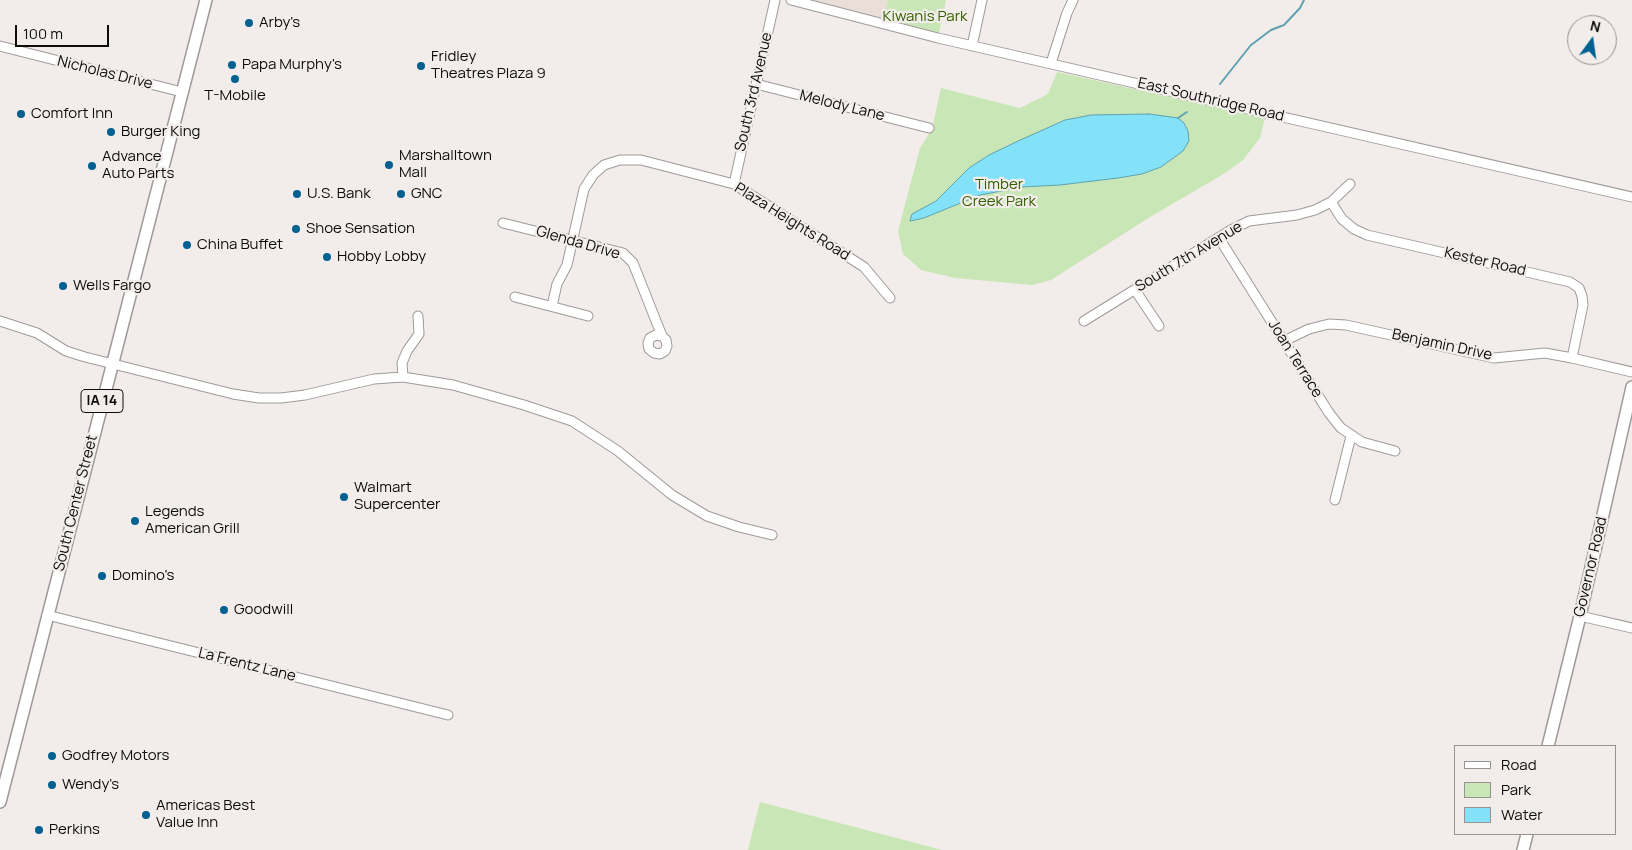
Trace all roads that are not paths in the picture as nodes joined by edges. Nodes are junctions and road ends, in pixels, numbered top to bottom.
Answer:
1 (206, 0) edge
2 (775, 0) edge
3 (791, 0) edge
4 (982, 0) edge
5 (1073, 0) edge
6 (0, 46) edge
7 (972, 46) junction
8 (1051, 63) junction
9 (756, 84) junction
10 (182, 92) junction
11 (929, 128) dead end
12 (734, 184) junction
13 (1350, 184) dead end
14 (1632, 197) edge
15 (1331, 202) junction
16 (503, 223) dead end
17 (1219, 238) junction
18 (572, 240) junction
19 (1135, 290) junction
20 (515, 297) dead end
21 (890, 298) dead end
22 (552, 306) junction
23 (418, 316) dead end
24 (588, 316) dead end
25 (1084, 321) dead end
26 (0, 322) edge
27 (1158, 326) dead end
28 (662, 336) dead end
29 (1284, 341) junction
30 (1572, 358) junction
31 (111, 364) junction
32 (1632, 372) edge
33 (403, 378) junction
34 (1632, 387) edge
35 (1351, 436) junction
36 (1395, 451) dead end
37 (1335, 500) dead end
38 (772, 535) dead end
39 (47, 615) junction
40 (1580, 616) junction
41 (1632, 628) edge
42 (448, 715) dead end
43 (1548, 745) edge
44 (0, 802) edge
45 (1527, 835) edge
46 (1523, 850) edge

1 - 10 main road, South Center Street / IA 14
2 - 9 street, South 3rd Avenue
3 - 7 street, East Southridge Road
4 - 7 street
5 - 8 street
6 - 10 street, Nicholas Drive
7 - 8 street, East Southridge Road
8 - 14 street, East Southridge Road
9 - 11 street, Melody Lane
9 - 12 street, South 3rd Avenue
10 - 31 main road, South Center Street / IA 14
12 - 18 street, Plaza Heights Road
12 - 21 street, Plaza Heights Road
13 - 15 street, South 7th Avenue
15 - 17 street, South 7th Avenue
15 - 30 street, Kester Road
16 - 18 street, Glenda Drive
17 - 19 street, South 7th Avenue
17 - 29 street, Joan Terrace
18 - 22 street
18 - 28 street, Glenda Drive
19 - 25 street, South 7th Avenue
19 - 27 street
20 - 22 street
22 - 24 street
23 - 33 street
26 - 31 street
29 - 30 street, Benjamin Drive
29 - 35 street, Joan Terrace
30 - 32 street, Benjamin Drive
31 - 33 street
31 - 39 main road, South Center Street / IA 14
33 - 38 street
34 - 40 main road, Governor Road
35 - 36 street, Joan Terrace
35 - 37 street
39 - 42 street, La Frentz Lane
39 - 44 main road, South Center Street / IA 14
40 - 41 street
40 - 43 main road, Governor Road
45 - 46 main road

